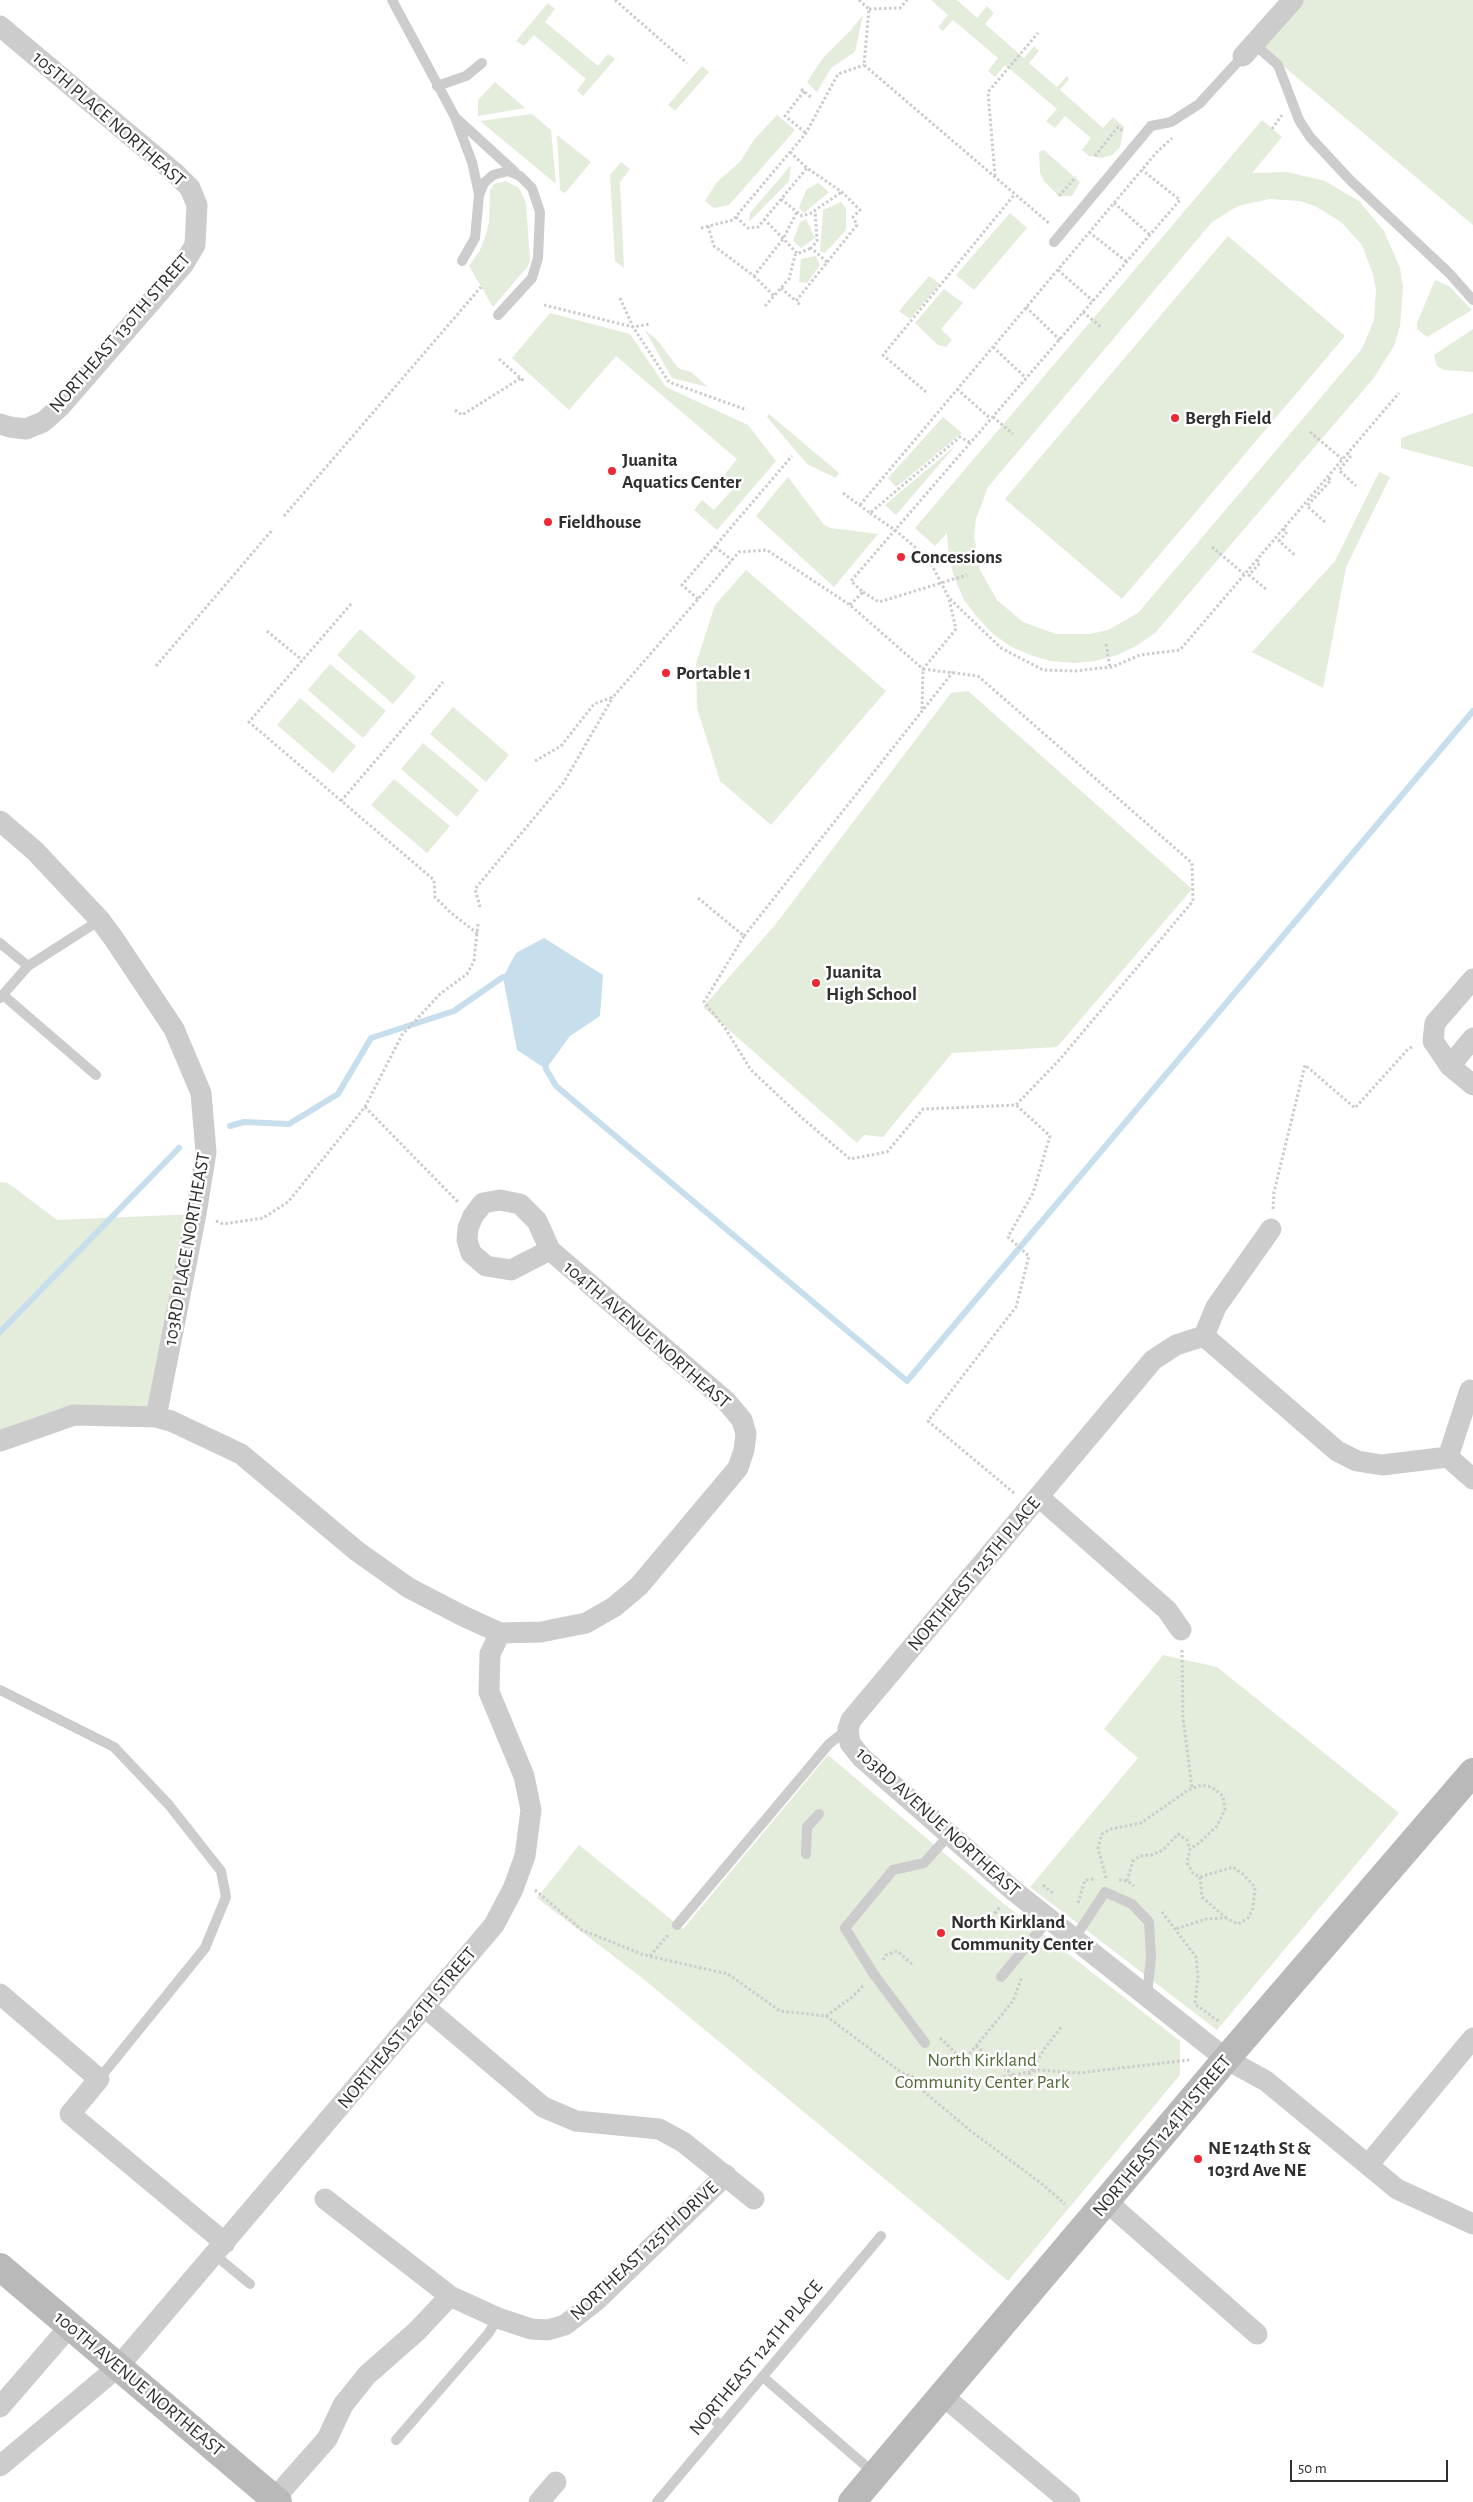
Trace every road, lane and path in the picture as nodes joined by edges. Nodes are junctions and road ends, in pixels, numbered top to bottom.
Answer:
1 (392, 0) edge
2 (615, 0) edge
3 (858, 0) edge
4 (907, 0) edge
5 (1293, 0) edge
6 (869, 9) junction
7 (0, 26) edge
8 (1038, 33) dead end
9 (1249, 50) junction
10 (482, 63) dead end
11 (687, 63) dead end
12 (864, 65) junction
13 (437, 86) junction
14 (812, 98) dead end
15 (455, 117) junction
16 (1124, 132) dead end
17 (1180, 132) dead end
18 (806, 133) junction
19 (1149, 151) dead end
20 (790, 152) junction
21 (1154, 155) junction
22 (1095, 156) dead end
23 (807, 168) junction
24 (1142, 170) junction
25 (520, 176) junction
26 (995, 176) junction
27 (1076, 177) dead end
28 (842, 192) junction
29 (1015, 194) junction
30 (479, 195) junction
31 (1059, 196) dead end
32 (781, 199) junction
33 (1114, 203) junction
34 (797, 212) junction
35 (815, 212) junction
36 (1045, 214) dead end
37 (736, 217) junction
38 (1042, 217) junction
39 (764, 219) junction
40 (197, 224) joint
41 (708, 226) junction
42 (701, 228) dead end
43 (1089, 232) junction
44 (1150, 235) junction
45 (1058, 237) joint
46 (783, 239) junction
47 (811, 248) junction
48 (798, 254) junction
49 (462, 261) dead end
50 (827, 262) junction
51 (1127, 262) junction
52 (1058, 270) junction
53 (754, 276) junction
54 (481, 287) dead end
55 (781, 288) junction
56 (774, 296) junction
57 (620, 298) dead end
58 (1473, 300) edge
59 (796, 301) junction
60 (1093, 301) junction
61 (544, 305) dead end
62 (765, 306) dead end
63 (801, 306) dead end
64 (1026, 307) junction
65 (1083, 312) junction
66 (498, 315) dead end
67 (650, 324) dead end
68 (633, 326) junction
69 (1102, 328) dead end
70 (1060, 340) junction
71 (993, 347) junction
72 (499, 359) dead end
73 (521, 378) junction
74 (1026, 378) junction
75 (525, 382) dead end
76 (958, 389) junction
77 (926, 392) dead end
78 (1399, 392) dead end
79 (455, 410) dead end
80 (747, 410) dead end
81 (992, 418) junction
82 (0, 424) edge
83 (1310, 432) dead end
84 (1013, 434) dead end
85 (970, 443) junction
86 (1347, 453) junction
87 (792, 456) dead end
88 (1342, 459) junction
89 (1327, 477) junction
90 (1356, 486) dead end
91 (843, 493) dead end
92 (860, 505) junction
93 (870, 513) junction
94 (284, 516) dead end
95 (1325, 522) dead end
96 (273, 528) dead end
97 (1283, 528) junction
98 (895, 530) junction
99 (715, 547) junction
100 (1212, 547) dead end
101 (1296, 556) dead end
102 (732, 560) junction
103 (1257, 560) junction
104 (1244, 574) junction
105 (966, 576) dead end
106 (941, 583) junction
107 (1267, 590) dead end
108 (863, 592) junction
109 (949, 598) junction
110 (698, 599) junction
111 (351, 604) dead end
112 (850, 605) junction
113 (267, 631) dead end
114 (1106, 644) dead end
115 (302, 660) dead end
116 (156, 666) dead end
117 (1110, 667) junction
118 (923, 669) junction
119 (954, 672) junction
120 (443, 682) dead end
121 (613, 697) junction
122 (922, 709) junction
123 (535, 760) dead end
124 (341, 801) junction
125 (0, 820) edge
126 (698, 898) dead end
127 (480, 907) dead end
128 (100, 920) junction
129 (478, 924) dead end
130 (478, 934) junction
131 (744, 936) junction
132 (0, 943) edge
133 (28, 966) junction
134 (1473, 978) edge
135 (2, 996) edge
136 (1473, 1038) edge
137 (1433, 1041) junction
138 (1450, 1066) junction
139 (96, 1075) dead end
140 (1473, 1085) edge
141 (1016, 1105) junction
142 (365, 1107) junction
143 (473, 1216) junction
144 (215, 1221) dead end
145 (1271, 1230) joint
146 (550, 1250) junction
147 (1204, 1336) junction
148 (1470, 1390) dead end
149 (156, 1417) junction
150 (0, 1441) edge
151 (1448, 1457) junction
152 (1473, 1479) edge
153 (1039, 1497) junction
154 (1181, 1630) joint
155 (500, 1633) junction
156 (0, 1690) edge
157 (848, 1729) junction
158 (1473, 1772) edge
159 (1192, 1788) junction
160 (819, 1814) dead end
161 (949, 1835) junction
162 (1190, 1849) junction
163 (806, 1854) dead end
164 (1200, 1877) junction
165 (1106, 1878) junction
166 (1127, 1881) junction
167 (1040, 1884) dead end
168 (1141, 1891) dead end
169 (543, 1896) dead end
170 (1060, 1900) dead end
171 (1002, 1904) dead end
172 (1074, 1908) dead end
173 (1159, 1908) dead end
174 (1226, 1918) junction
175 (1048, 1919) junction
176 (677, 1925) joint
177 (985, 1925) dead end
178 (1176, 1929) junction
179 (1074, 1938) junction
180 (650, 1956) junction
181 (1025, 1971) dead end
182 (1001, 1977) dead end
183 (865, 1984) dead end
184 (0, 1994) edge
185 (1146, 1996) junction
186 (426, 2008) junction
187 (826, 2016) junction
188 (1220, 2022) dead end
189 (1062, 2026) dead end
190 (934, 2033) dead end
191 (1473, 2038) edge
192 (925, 2043) dead end
193 (976, 2046) junction
194 (1226, 2059) junction
195 (1189, 2060) dead end
196 (1032, 2072) junction
197 (902, 2073) junction
198 (1014, 2075) junction
199 (99, 2079) junction
200 (1368, 2165) junction
201 (726, 2175) junction
202 (325, 2199) dead end
203 (754, 2199) dead end
204 (1107, 2202) junction
205 (1065, 2204) dead end
206 (1473, 2224) edge
207 (880, 2236) dead end
208 (220, 2249) junction
209 (0, 2267) edge
210 (250, 2284) dead end
211 (450, 2296) junction
212 (498, 2318) junction
213 (70, 2326) junction
214 (1257, 2334) dead end
215 (118, 2367) junction
216 (763, 2377) junction
217 (943, 2396) junction
218 (0, 2407) edge
219 (706, 2412) dead end
220 (721, 2426) junction
221 (396, 2440) dead end
222 (0, 2466) edge
223 (876, 2475) junction
224 (556, 2482) dead end
225 (276, 2501) edge
226 (539, 2502) edge
227 (657, 2502) edge
228 (852, 2502) edge
229 (1070, 2502) edge

1 - 13 lane
2 - 11 path
3 - 6 path
4 - 6 path
5 - 9 street
6 - 12 path
7 - 40 street, 105TH PLACE NORTHEAST
8 - 26 path
9 - 45 lane
9 - 58 lane
10 - 13 lane
12 - 18 path
12 - 26 path
13 - 15 lane
14 - 18 path
15 - 25 lane
15 - 30 lane
16 - 22 path
17 - 21 path
18 - 20 path
19 - 21 path
20 - 23 path
20 - 37 path
21 - 24 path
23 - 28 path
23 - 32 path
24 - 33 path
24 - 44 path
25 - 30 lane
25 - 66 lane
26 - 29 path
27 - 31 path
28 - 35 path
28 - 50 path
29 - 38 path
29 - 77 path
30 - 49 lane
32 - 34 path
32 - 39 path
33 - 43 path
33 - 44 path
34 - 35 path
34 - 46 path
35 - 47 path
36 - 38 path
37 - 39 path
37 - 41 path
38 - 45 path
39 - 46 path
40 - 82 street, NORTHEAST 130TH STREET
41 - 42 path
41 - 53 path
43 - 51 path
43 - 52 path
44 - 51 path
46 - 48 path
46 - 53 path
47 - 48 path
47 - 50 path
48 - 55 path
50 - 59 path
51 - 60 path
52 - 60 path
52 - 64 path
53 - 56 path
54 - 94 path
55 - 56 path
55 - 59 path
56 - 62 path
57 - 68 path
59 - 63 path
60 - 65 path
61 - 68 path
64 - 70 path
64 - 71 path
65 - 69 path
65 - 70 path
67 - 68 path
68 - 80 path
70 - 74 path
71 - 74 path
71 - 76 path
72 - 73 path
73 - 75 path
73 - 79 path
74 - 81 path
76 - 81 path
76 - 92 path
78 - 86 path
81 - 84 path
81 - 85 path
83 - 88 path
85 - 93 path
85 - 98 path
86 - 88 path
86 - 90 path
87 - 99 path
88 - 89 path
89 - 95 path
89 - 97 path
91 - 92 path
92 - 93 path
93 - 98 path
96 - 116 path
97 - 101 path
97 - 103 path
98 - 106 path
98 - 108 path
99 - 102 path
99 - 110 path
100 - 104 path
102 - 110 path
102 - 112 path
103 - 104 path
103 - 107 path
104 - 117 path
105 - 106 path
106 - 108 path
106 - 109 path
108 - 112 path
109 - 117 path
109 - 118 path
110 - 121 path
111 - 124 path
112 - 118 path
113 - 115 path
114 - 117 path
118 - 119 path
118 - 122 path
119 - 122 path
119 - 141 path
120 - 124 path
121 - 123 path
121 - 127 path
122 - 131 path
124 - 130 path
125 - 128 street, 103RD PLACE NORTHEAST
126 - 131 path
128 - 133 lane
128 - 149 street, 103RD PLACE NORTHEAST
129 - 130 path
130 - 142 path
131 - 141 path
132 - 133 lane
133 - 135 lane
134 - 137 street
135 - 139 lane
136 - 138 street
137 - 138 street
137 - 145 path
138 - 140 street
141 - 153 path
142 - 143 path
142 - 144 path
143 - 146 street, 104TH AVENUE NORTHEAST
143 - 146 street, 104TH AVENUE NORTHEAST
145 - 147 street
146 - 155 street, 104TH AVENUE NORTHEAST
147 - 151 street
147 - 153 street, NORTHEAST 125TH PLACE
148 - 151 street
149 - 150 street
149 - 155 street
151 - 152 street
153 - 154 street
153 - 157 street, NORTHEAST 125TH PLACE
154 - 159 path
155 - 186 street, NORTHEAST 126TH STREET
156 - 199 lane
157 - 161 street, 103RD AVENUE NORTHEAST
157 - 176 lane, NORTHEAST 125TH PLACE
158 - 194 main road, NORTHEAST 124TH STREET
159 - 162 path
159 - 165 path
160 - 163 lane
161 - 175 street, 103RD AVENUE NORTHEAST
161 - 192 lane
162 - 164 path
162 - 166 path
164 - 174 path
164 - 174 path
165 - 166 path
165 - 172 path
166 - 168 path
167 - 170 path
169 - 180 path
171 - 177 path
173 - 178 path
174 - 178 path
175 - 179 street, 103RD AVENUE NORTHEAST
175 - 182 lane
176 - 180 path
178 - 188 path
179 - 185 street, 103RD AVENUE NORTHEAST
179 - 185 lane
180 - 187 path
181 - 193 path
183 - 187 path
184 - 199 street
185 - 194 street, 103RD AVENUE NORTHEAST
186 - 201 street
186 - 208 street, NORTHEAST 126TH STREET
187 - 197 path
189 - 196 path
190 - 193 path
191 - 200 street
193 - 198 path
194 - 200 street, 103RD AVENUE NORTHEAST
194 - 204 main road, NORTHEAST 124TH STREET
195 - 196 path
196 - 198 path
196 - 198 path
197 - 198 path
197 - 205 path
199 - 208 street
200 - 206 street, 103RD AVENUE NORTHEAST
201 - 203 street
201 - 212 street, NORTHEAST 125TH DRIVE
202 - 211 street, NORTHEAST 125TH DRIVE
204 - 214 street
204 - 217 main road, NORTHEAST 124TH STREET
207 - 216 lane, NORTHEAST 124TH PLACE
208 - 210 lane
208 - 215 street, NORTHEAST 126TH STREET
209 - 213 main road, 100TH AVENUE NORTHEAST
211 - 212 street, NORTHEAST 125TH DRIVE
211 - 225 street
212 - 221 lane
213 - 215 main road, 100TH AVENUE NORTHEAST
213 - 218 street
215 - 222 street, NORTHEAST 126TH STREET
215 - 225 main road, 100TH AVENUE NORTHEAST
216 - 220 lane, NORTHEAST 124TH PLACE
216 - 223 lane
217 - 223 main road, NORTHEAST 124TH STREET
217 - 229 street
219 - 220 lane
220 - 227 lane, NORTHEAST 124TH PLACE
223 - 228 main road, NORTHEAST 124TH STREET
224 - 226 street

